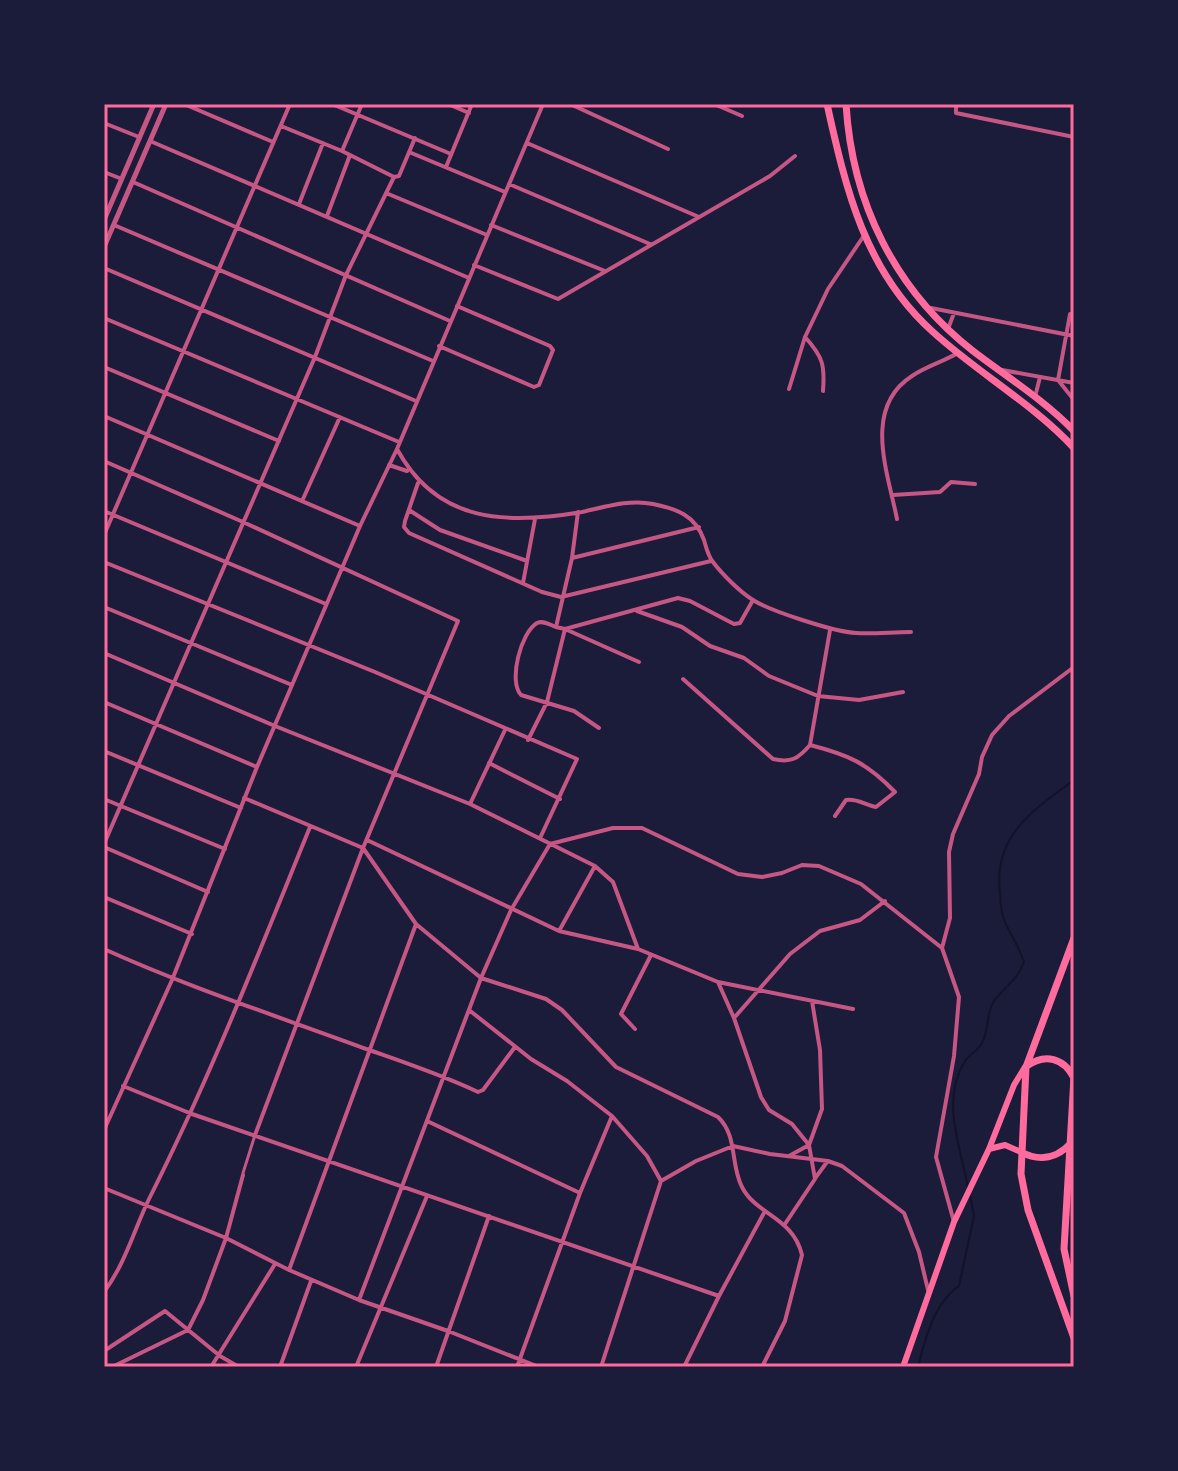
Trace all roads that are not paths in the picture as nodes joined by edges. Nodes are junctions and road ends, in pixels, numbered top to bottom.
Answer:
1 (154, 104) edge
2 (166, 104) edge
3 (184, 104) edge
4 (281, 104) edge
5 (332, 104) edge
6 (362, 104) edge
7 (448, 104) edge
8 (472, 104) edge
9 (543, 104) edge
10 (570, 104) edge
11 (714, 104) edge
12 (827, 104) edge
13 (846, 104) edge
14 (956, 104) edge
15 (289, 106) edge
16 (469, 113) junction
17 (358, 115) junction
18 (742, 116) dead end
19 (104, 123) edge
20 (281, 126) junction
21 (1074, 137) edge
22 (140, 138) junction
23 (415, 138) junction
24 (150, 141) junction
25 (273, 142) junction
26 (323, 143) junction
27 (527, 143) junction
28 (668, 149) dead end
29 (342, 151) junction
30 (409, 152) junction
31 (451, 154) junction
32 (350, 155) junction
33 (795, 156) dead end
34 (446, 167) junction
35 (104, 172) edge
36 (394, 177) junction
37 (122, 179) junction
38 (133, 182) junction
39 (509, 184) junction
40 (255, 185) junction
41 (505, 192) junction
42 (386, 193) junction
43 (299, 205) junction
44 (327, 216) junction
45 (699, 217) junction
46 (104, 220) edge
47 (114, 225) junction
48 (491, 225) junction
49 (236, 227) junction
50 (365, 233) junction
51 (487, 235) junction
52 (863, 237) junction
53 (650, 244) junction
54 (104, 247) edge
55 (474, 265) junction
56 (104, 268) edge
57 (218, 270) junction
58 (605, 271) junction
59 (346, 275) junction
60 (469, 278) junction
61 (457, 306) junction
62 (925, 307) junction
63 (202, 309) junction
64 (954, 313) junction
65 (1070, 314) dead end
66 (329, 317) junction
67 (104, 318) edge
68 (450, 321) junction
69 (948, 329) junction
70 (1066, 334) junction
71 (1074, 336) edge
72 (805, 337) junction
73 (439, 346) junction
74 (183, 352) junction
75 (959, 353) junction
76 (315, 357) junction
77 (433, 361) junction
78 (104, 367) edge
79 (999, 369) junction
80 (1040, 377) junction
81 (1058, 380) junction
82 (1074, 383) edge
83 (789, 389) dead end
84 (823, 391) dead end
85 (166, 392) junction
86 (1035, 397) junction
87 (297, 399) junction
88 (1074, 400) edge
89 (416, 401) junction
90 (104, 416) edge
91 (340, 417) junction
92 (1074, 431) edge
93 (148, 435) junction
94 (279, 441) junction
95 (399, 442) junction
96 (1074, 448) edge
97 (397, 449) junction
98 (104, 461) edge
99 (389, 465) junction
100 (409, 472) junction
101 (133, 473) junction
102 (261, 481) junction
103 (418, 482) junction
104 (975, 484) dead end
105 (893, 495) junction
106 (303, 500) junction
107 (409, 510) junction
108 (104, 511) edge
109 (578, 512) junction
110 (112, 515) junction
111 (535, 519) junction
112 (897, 519) dead end
113 (243, 522) junction
114 (360, 526) junction
115 (699, 527) junction
116 (104, 535) edge
117 (572, 558) junction
118 (527, 561) junction
119 (711, 561) junction
120 (104, 562) edge
121 (226, 562) junction
122 (343, 568) junction
123 (523, 584) junction
124 (561, 597) junction
125 (753, 600) junction
126 (326, 604) junction
127 (207, 605) junction
128 (104, 607) edge
129 (635, 610) junction
130 (556, 627) junction
131 (565, 629) junction
132 (830, 629) junction
133 (911, 632) dead end
134 (191, 642) junction
135 (309, 646) junction
136 (104, 653) edge
137 (639, 662) dead end
138 (1074, 667) edge
139 (683, 679) dead end
140 (172, 683) junction
141 (292, 685) junction
142 (903, 692) dead end
143 (426, 696) junction
144 (818, 696) junction
145 (104, 702) edge
146 (547, 702) junction
147 (154, 724) junction
148 (275, 726) junction
149 (599, 728) dead end
150 (505, 730) junction
151 (528, 740) junction
152 (810, 745) junction
153 (104, 751) edge
154 (489, 763) junction
155 (137, 765) junction
156 (257, 767) junction
157 (393, 773) junction
158 (244, 798) junction
159 (104, 799) edge
160 (560, 799) junction
161 (470, 804) junction
162 (120, 806) junction
163 (241, 808) junction
164 (835, 816) dead end
165 (310, 827) junction
166 (541, 837) junction
167 (367, 840) junction
168 (550, 844) junction
169 (104, 845) edge
170 (363, 848) junction
171 (225, 849) junction
172 (595, 866) junction
173 (208, 892) junction
174 (104, 897) edge
175 (885, 901) junction
176 (511, 910) junction
177 (416, 924) junction
178 (559, 931) junction
179 (192, 934) junction
180 (1074, 938) edge
181 (942, 948) junction
182 (104, 949) edge
183 (638, 949) junction
184 (651, 955) junction
185 (481, 978) junction
186 (172, 980) junction
187 (718, 982) junction
188 (756, 991) junction
189 (812, 1001) junction
190 (238, 1003) junction
191 (853, 1009) dead end
192 (469, 1010) junction
193 (734, 1018) junction
194 (297, 1021) junction
195 (635, 1029) dead end
196 (515, 1047) junction
197 (369, 1050) junction
198 (1026, 1067) junction
199 (444, 1076) junction
200 (1074, 1078) edge
201 (123, 1086) junction
202 (192, 1114) junction
203 (612, 1116) junction
204 (427, 1121) junction
205 (104, 1130) edge
206 (255, 1135) junction
207 (1072, 1142) junction
208 (809, 1145) junction
209 (733, 1146) junction
210 (989, 1149) junction
211 (1021, 1152) junction
212 (789, 1156) junction
213 (814, 1159) junction
214 (331, 1161) junction
215 (828, 1161) junction
216 (243, 1175) joint
217 (815, 1179) junction
218 (661, 1181) junction
219 (401, 1187) junction
220 (104, 1188) edge
221 (580, 1193) junction
222 (427, 1196) junction
223 (146, 1205) junction
224 (765, 1211) junction
225 (489, 1216) junction
226 (954, 1222) junction
227 (785, 1224) junction
228 (226, 1238) junction
229 (563, 1242) junction
230 (276, 1263) junction
231 (631, 1267) junction
232 (289, 1270) junction
233 (311, 1281) junction
234 (928, 1291) junction
235 (104, 1292) edge
236 (719, 1296) junction
237 (1074, 1296) edge
238 (359, 1300) junction
239 (379, 1308) junction
240 (188, 1330) junction
241 (448, 1331) junction
242 (1074, 1338) edge
243 (104, 1351) edge
244 (220, 1356) junction
245 (520, 1360) junction
246 (112, 1367) edge
247 (211, 1367) edge
248 (239, 1367) edge
249 (280, 1367) edge
250 (356, 1367) edge
251 (436, 1367) edge
252 (517, 1367) edge
253 (539, 1367) edge
254 (601, 1367) edge
255 (684, 1367) edge
256 (762, 1367) edge
257 (903, 1367) edge

1 - 22 street
2 - 24 street
3 - 25 street
4 - 15 street
5 - 17 street
6 - 17 street
7 - 16 street
8 - 16 street
9 - 27 street
10 - 28 street
11 - 18 street
12 - 52 highway
13 - 62 highway
14 - 21 street
15 - 20 street
16 - 31 street
17 - 23 street
17 - 29 street
19 - 22 street
20 - 25 street
20 - 26 street
22 - 37 street
23 - 30 street
23 - 31 street
24 - 38 street
24 - 40 street
25 - 40 street
26 - 29 street
26 - 43 street
27 - 39 street
27 - 45 street
29 - 32 street
30 - 34 street
30 - 36 street
31 - 34 street
32 - 36 street
32 - 44 street
33 - 45 street
34 - 41 street
35 - 37 street
36 - 42 street
37 - 46 street
38 - 47 street
38 - 49 street
39 - 41 street
39 - 53 street
40 - 43 street
40 - 49 street
41 - 48 street
42 - 50 street
42 - 51 street
43 - 44 street
44 - 50 street
45 - 53 street
47 - 54 street
47 - 57 street
48 - 51 street
48 - 58 street
49 - 57 street
49 - 59 street
50 - 59 street
50 - 60 street
51 - 55 street
52 - 72 street
52 - 75 highway
53 - 58 street
55 - 58 street
55 - 60 street
56 - 63 street
57 - 63 street
57 - 66 street
59 - 66 street
59 - 68 street
60 - 61 street
61 - 68 street
61 - 73 street
62 - 64 street
62 - 69 highway
63 - 74 street
63 - 76 street
64 - 69 street
64 - 70 street
65 - 70 street
66 - 76 street
66 - 77 street
67 - 74 street
68 - 73 street
69 - 79 highway
70 - 71 street
70 - 81 street
72 - 83 street
72 - 84 street
73 - 77 street
74 - 85 street
74 - 87 street
75 - 96 highway
75 - 105 street
76 - 87 street
76 - 89 street
77 - 89 street
78 - 85 street
79 - 80 street
79 - 86 highway
80 - 81 street
80 - 86 street
81 - 82 street
81 - 88 street
85 - 93 street
85 - 94 street
86 - 92 highway
87 - 91 street
87 - 94 street
89 - 95 street
90 - 93 street
91 - 95 street
91 - 106 street
93 - 101 street
93 - 102 street
94 - 102 street
95 - 97 street
97 - 99 street
97 - 100 street
98 - 101 street
99 - 100 street
99 - 114 street
100 - 103 street
101 - 110 street
101 - 113 street
102 - 106 street
102 - 113 street
103 - 107 street
103 - 111 street
104 - 105 street
105 - 112 street
106 - 114 street
107 - 118 street
107 - 123 street
108 - 110 street
109 - 111 street
109 - 115 street
109 - 117 street
110 - 116 street
110 - 121 street
111 - 118 street
113 - 121 street
113 - 122 street
114 - 122 street
115 - 117 street
115 - 119 street
117 - 124 street
118 - 123 street
119 - 124 street
119 - 125 street
120 - 127 street
121 - 126 street
121 - 127 street
122 - 126 street
122 - 143 street
123 - 124 street
124 - 130 street
125 - 129 street
125 - 132 street
126 - 135 street
127 - 134 street
127 - 135 street
128 - 134 street
129 - 131 street
129 - 144 street
130 - 131 street
130 - 146 street
131 - 137 street
131 - 146 street
132 - 133 street
132 - 144 street
134 - 140 street
134 - 141 street
135 - 141 street
135 - 143 street
136 - 140 street
138 - 181 street
139 - 152 street
140 - 147 street
140 - 148 street
141 - 148 street
142 - 144 street
143 - 150 street
143 - 157 street
144 - 152 street
145 - 147 street
146 - 149 street
146 - 151 street
147 - 155 street
147 - 156 street
148 - 156 street
148 - 157 street
150 - 151 street
150 - 154 street
151 - 160 street
152 - 164 street
153 - 155 street
154 - 160 street
154 - 161 street
155 - 162 street
155 - 163 street
156 - 158 street
157 - 161 street
157 - 167 street
158 - 163 street
158 - 165 street
159 - 162 street
160 - 166 street
161 - 166 street
162 - 169 street
162 - 171 street
163 - 171 street
165 - 170 street
165 - 190 street
166 - 168 street
167 - 170 street
167 - 176 street
168 - 172 street
168 - 175 street
168 - 176 street
169 - 173 street
170 - 177 street
170 - 194 street
171 - 173 street
172 - 178 street
172 - 183 street
173 - 179 street
174 - 179 street
175 - 181 street
175 - 188 street
176 - 178 street
176 - 185 street
177 - 185 street
177 - 197 street
178 - 183 street
179 - 186 street
180 - 198 highway
181 - 226 street
182 - 186 street
183 - 184 street
184 - 187 street
184 - 195 street
185 - 192 street
185 - 209 street
186 - 190 street
186 - 201 street
187 - 188 street
187 - 193 street
188 - 189 street
188 - 193 street
189 - 191 street
189 - 208 street
190 - 194 street
190 - 202 street
192 - 196 street
192 - 199 street
193 - 208 street
194 - 197 street
194 - 206 street
196 - 199 street
196 - 203 street
197 - 199 street
197 - 214 street
198 - 200 highway
198 - 210 main road
198 - 211 highway
199 - 204 street
200 - 207 highway
201 - 202 street
201 - 205 street
202 - 206 street
202 - 223 street
203 - 218 street
203 - 221 street
204 - 219 street
204 - 221 street
206 - 214 street
206 - 216 street
207 - 211 highway
207 - 237 highway
208 - 212 street
208 - 213 street
209 - 212 street
209 - 218 street
209 - 224 street
210 - 211 main road
210 - 226 main road
211 - 242 highway
212 - 213 street
213 - 215 street
213 - 217 street
214 - 219 street
214 - 232 street
215 - 217 street
215 - 234 street
216 - 228 street
217 - 227 street
218 - 231 street
219 - 222 street
219 - 238 street
220 - 223 street
221 - 229 street
222 - 225 street
222 - 239 street
223 - 228 street
223 - 235 street
224 - 227 street
224 - 236 street
225 - 229 street
225 - 241 street
226 - 234 main road
227 - 256 street
228 - 230 street
228 - 240 street
229 - 231 street
229 - 245 street
230 - 232 street
230 - 244 street
231 - 236 street
231 - 254 street
232 - 233 street
233 - 238 street
233 - 249 street
234 - 257 main road
236 - 255 street
238 - 239 street
239 - 241 street
239 - 250 street
240 - 243 street
240 - 244 street
240 - 246 street
241 - 245 street
241 - 251 street
244 - 247 street
244 - 248 street
245 - 252 street
245 - 253 street

